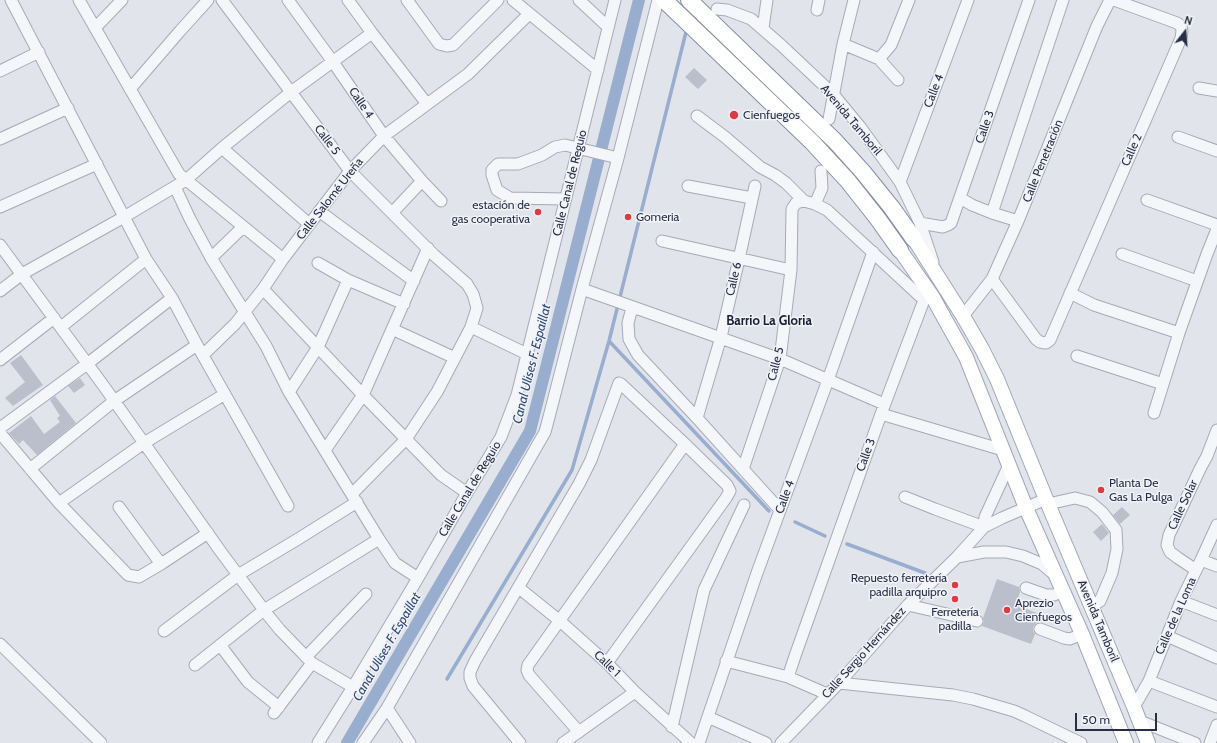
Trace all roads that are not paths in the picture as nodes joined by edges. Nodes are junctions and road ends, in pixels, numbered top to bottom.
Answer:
1 (11, 0) edge
2 (79, 0) edge
3 (122, 0) edge
4 (208, 0) edge
5 (222, 0) edge
6 (288, 0) edge
7 (348, 0) edge
8 (407, 0) edge
9 (498, 0) edge
10 (513, 0) edge
11 (579, 0) edge
12 (615, 0) edge
13 (658, 0) edge
14 (664, 0) edge
15 (689, 0) edge
16 (767, 0) edge
17 (854, 0) edge
18 (909, 0) edge
19 (968, 0) edge
20 (1030, 0) edge
21 (1063, 0) edge
22 (1110, 0) edge
23 (1114, 0) edge
24 (529, 14) junction
25 (716, 17) junction
26 (608, 27) junction
27 (95, 28) junction
28 (763, 28) junction
29 (372, 34) junction
30 (843, 44) junction
31 (39, 52) junction
32 (879, 59) junction
33 (333, 62) junction
34 (598, 70) junction
35 (0, 71) edge
36 (898, 80) dead end
37 (130, 88) junction
38 (1199, 88) dead end
39 (1217, 91) edge
40 (291, 92) junction
41 (833, 94) junction
42 (427, 104) junction
43 (68, 108) junction
44 (697, 116) dead end
45 (828, 119) dead end
46 (384, 136) junction
47 (1178, 137) dead end
48 (0, 139) edge
49 (222, 148) junction
50 (581, 149) junction
51 (1217, 151) edge
52 (614, 157) junction
53 (97, 164) junction
54 (350, 171) junction
55 (821, 171) dead end
56 (186, 180) junction
57 (422, 181) junction
58 (900, 182) junction
59 (175, 186) junction
60 (688, 186) dead end
61 (755, 186) dead end
62 (752, 198) junction
63 (960, 198) junction
64 (566, 199) junction
65 (1147, 200) dead end
66 (441, 202) dead end
67 (810, 203) junction
68 (0, 207) edge
69 (319, 211) junction
70 (392, 213) junction
71 (992, 213) junction
72 (124, 217) junction
73 (1018, 221) junction
74 (920, 223) junction
75 (309, 224) junction
76 (1217, 225) edge
77 (243, 227) junction
78 (1217, 230) edge
79 (914, 239) joint
80 (662, 241) dead end
81 (0, 245) edge
82 (428, 248) junction
83 (900, 250) joint
84 (873, 252) junction
85 (1122, 254) dead end
86 (211, 258) junction
87 (146, 259) junction
88 (739, 259) junction
89 (283, 260) junction
90 (318, 263) dead end
91 (791, 270) junction
92 (22, 274) junction
93 (936, 274) junction
94 (992, 279) junction
95 (348, 280) junction
96 (414, 280) junction
97 (1198, 281) junction
98 (264, 289) junction
99 (582, 289) junction
100 (0, 291) edge
101 (1070, 293) junction
102 (172, 298) junction
103 (928, 298) junction
104 (404, 304) junction
105 (628, 306) junction
106 (245, 311) junction
107 (963, 316) junction
108 (54, 318) junction
109 (471, 327) junction
110 (61, 328) junction
111 (392, 329) junction
112 (1179, 333) junction
113 (720, 337) junction
114 (197, 345) junction
115 (318, 347) junction
116 (527, 354) junction
117 (203, 355) junction
118 (1077, 356) dead end
119 (455, 358) junction
120 (780, 359) junction
121 (0, 360) edge
122 (87, 364) junction
123 (828, 380) junction
124 (1163, 384) junction
125 (290, 392) junction
126 (225, 394) junction
127 (363, 395) junction
128 (114, 401) junction
129 (883, 409) junction
130 (1154, 413) dead end
131 (697, 418) junction
132 (0, 428) edge
133 (1217, 430) edge
134 (0, 433) edge
135 (406, 439) junction
136 (144, 443) junction
137 (685, 444) junction
138 (325, 450) junction
139 (1003, 450) junction
140 (1009, 465) junction
141 (744, 469) junction
142 (30, 470) junction
143 (467, 493) junction
144 (905, 497) dead end
145 (354, 498) junction
146 (1047, 502) junction
147 (59, 503) junction
148 (288, 506) dead end
149 (744, 506) dead end
150 (119, 507) dead end
151 (1026, 508) junction
152 (780, 510) junction
153 (1217, 525) edge
154 (984, 527) junction
155 (208, 533) junction
156 (379, 539) junction
157 (957, 557) junction
158 (161, 564) junction
159 (1199, 565) junction
160 (1217, 566) edge
161 (238, 575) junction
162 (1057, 577) junction
163 (418, 578) junction
164 (519, 588) junction
165 (1026, 588) dead end
166 (1063, 591) junction
167 (366, 594) dead end
168 (1181, 601) junction
169 (908, 605) junction
170 (1092, 606) junction
171 (264, 610) junction
172 (1217, 615) edge
173 (560, 621) junction
174 (977, 621) dead end
175 (1040, 629) dead end
176 (164, 631) dead end
177 (1082, 634) junction
178 (1167, 636) junction
179 (0, 644) edge
180 (220, 645) junction
181 (1217, 658) edge
182 (309, 660) junction
183 (726, 661) junction
184 (607, 663) junction
185 (195, 665) dead end
186 (788, 677) junction
187 (1148, 681) junction
188 (839, 683) junction
189 (353, 687) junction
190 (635, 692) junction
191 (827, 694) junction
192 (1134, 707) junction
193 (1217, 707) edge
194 (387, 708) junction
195 (708, 716) junction
196 (1140, 721) junction
197 (1217, 725) edge
198 (672, 727) junction
199 (579, 732) junction
200 (102, 743) edge
201 (318, 743) edge
202 (362, 743) edge
203 (410, 743) edge
204 (520, 743) edge
205 (563, 743) edge
206 (691, 743) edge
207 (699, 743) edge
208 (766, 743) edge
209 (781, 743) edge
210 (1081, 743) edge
211 (1126, 743) edge
212 (1148, 743) edge
213 (1195, 743) edge
214 (1210, 743) edge

1 - 31 street
2 - 27 street
3 - 27 street
4 - 37 street
5 - 40 street, Calle 5
6 - 33 street, Calle 4
7 - 29 street
8 - 9 street
10 - 24 street
11 - 26 street
12 - 26 street, Calle Canal de Reguio
13 - 52 street
14 - 83 highway
15 - 25 highway
16 - 28 street
17 - 30 street
18 - 32 street
19 - 58 street, Calle 4
20 - 63 street, Calle 3
21 - 71 street
22 - 73 street, Calle Penetración
23 - 101 street, Calle 2
24 - 34 street
24 - 42 street, Calle Salomé Ureña
25 - 28 street, Avenida Tamboril
25 - 79 highway
26 - 34 street, Calle Canal de Reguio
27 - 37 street
28 - 41 street, Avenida Tamboril
29 - 33 street
29 - 42 street
30 - 32 street
30 - 41 street
31 - 35 street
31 - 43 street
32 - 36 street
33 - 40 street
33 - 46 street, Calle 4
34 - 50 street, Calle Canal de Reguio
37 - 56 street
38 - 39 street
40 - 49 street
40 - 54 street, Calle 5
41 - 45 street
41 - 58 street, Avenida Tamboril
42 - 46 street, Calle Salomé Ureña
43 - 48 street
43 - 53 street
44 - 67 street
46 - 54 street, Calle Salomé Ureña
46 - 57 street, Calle 4
47 - 51 street
49 - 56 street
49 - 75 street
50 - 52 street
50 - 64 street, Calle Canal de Reguio
50 - 64 street
52 - 99 street
53 - 68 street
53 - 72 street
54 - 69 street, Calle Salomé Ureña
54 - 70 street, Calle 5
55 - 67 street
56 - 59 street
56 - 77 street
57 - 66 street, Calle 4
57 - 70 street
58 - 74 street, Avenida Tamboril
59 - 72 street
59 - 86 street
60 - 62 street
61 - 62 street, Calle 6
62 - 88 street, Calle 6
63 - 71 street
63 - 74 street, Calle 3
64 - 116 street, Calle Canal de Reguio
65 - 76 street
67 - 84 street
67 - 91 street, Calle 5
69 - 75 street, Calle Salomé Ureña
69 - 96 street
70 - 82 street, Calle 5
71 - 73 street
72 - 87 street
72 - 92 street
73 - 94 street, Calle Penetración
74 - 93 street, Avenida Tamboril
75 - 89 street, Calle Salomé Ureña
77 - 86 street
77 - 89 street
78 - 97 street
79 - 93 main road, Avenida Tamboril
80 - 88 street
81 - 92 street
82 - 96 street
82 - 109 street, Calle 5
83 - 103 main road, Avenida Tamboril
84 - 103 street
84 - 123 street, Calle 4
85 - 97 street
86 - 106 street
87 - 102 street
87 - 110 street
88 - 91 street
88 - 113 street, Calle 6
89 - 98 street, Calle Salomé Ureña
90 - 95 street
91 - 120 street, Calle 5
92 - 100 street
92 - 108 street
93 - 107 main road, Avenida Tamboril
94 - 101 street, Calle 2
94 - 107 street, Calle Penetración
95 - 104 street
95 - 115 street
96 - 104 street
97 - 112 street
98 - 106 street, Calle Salomé Ureña
98 - 115 street
99 - 105 street
99 - 194 street
101 - 112 street
102 - 114 street
102 - 122 street
103 - 129 street, Calle 3
103 - 139 main road, Avenida Tamboril
104 - 111 street
105 - 113 street
105 - 131 street
106 - 117 street, Calle Salomé Ureña
106 - 125 street
107 - 146 main road, Avenida Tamboril
108 - 110 street
108 - 121 street
109 - 116 street
109 - 119 street, Calle 5
110 - 122 street
111 - 119 street
111 - 127 street
112 - 124 street
113 - 120 street
113 - 131 street, Calle 6
114 - 117 street
114 - 128 street
115 - 125 street
115 - 127 street
116 - 143 street, Calle Canal de Reguio
117 - 126 street
118 - 124 street
119 - 135 street, Calle 5
120 - 123 street
120 - 141 street, Calle 5
122 - 128 street
122 - 132 street
123 - 129 street
123 - 152 street, Calle 4
124 - 130 street
125 - 138 street
126 - 136 street
126 - 148 street
127 - 135 street
127 - 138 street
128 - 136 street
128 - 142 street
129 - 139 street
129 - 186 street, Calle 3
131 - 141 street
133 - 159 street, Calle Solar
134 - 142 street
135 - 143 street
135 - 145 street, Calle 5
136 - 147 street
136 - 155 street
137 - 164 street
137 - 173 street
137 - 184 street
138 - 145 street
139 - 140 main road, Avenida Tamboril
140 - 151 main road, Avenida Tamboril
140 - 154 street
141 - 152 street
142 - 147 street
143 - 163 street, Calle Canal de Reguio
144 - 154 street
145 - 156 street
145 - 161 street, Calle 5
146 - 151 street, Calle Sergio Hernández
146 - 170 main road, Avenida Tamboril
146 - 170 street, Calle Sergio Hernández
147 - 158 street
149 - 198 street
150 - 158 street
151 - 154 street, Calle Sergio Hernández
151 - 162 main road, Avenida Tamboril
152 - 183 street, Calle 4
153 - 159 street, Calle de la Loma
154 - 157 street, Calle Sergio Hernández
155 - 158 street
155 - 161 street
156 - 163 street
156 - 171 street
157 - 162 street
157 - 169 street, Calle Sergio Hernández
159 - 160 street, Calle Solar
159 - 168 street, Calle de la Loma
161 - 171 street
161 - 176 street, Calle 5
162 - 166 main road, Avenida Tamboril
163 - 189 street, Calle Canal de Reguio
164 - 173 street, Calle 1
164 - 204 street
165 - 166 street
166 - 177 main road, Avenida Tamboril
167 - 182 street
168 - 172 street
168 - 178 street, Calle de la Loma
169 - 174 street
169 - 188 street, Calle Sergio Hernández
170 - 192 main road, Avenida Tamboril
171 - 180 street
171 - 182 street
173 - 184 street, Calle 1
173 - 199 street
175 - 177 street
177 - 211 main road, Avenida Tamboril
178 - 181 street
178 - 187 street, Calle de la Loma
179 - 200 street
180 - 182 street
180 - 185 street
182 - 189 street
183 - 186 street
183 - 195 street, Calle 4
184 - 190 street, Calle 1
186 - 191 street
187 - 192 street, Calle de la Loma
187 - 193 street
188 - 191 street, Calle Sergio Hernández
188 - 210 street
189 - 201 street, Calle Canal de Reguio
190 - 198 street, Calle 1
190 - 199 street
191 - 209 street, Calle Sergio Hernández
192 - 196 main road, Avenida Tamboril
194 - 202 street
194 - 203 street
195 - 207 street, Calle 4
195 - 208 street
196 - 212 main road, Avenida Tamboril
196 - 213 street
197 - 214 street
198 - 206 street, Calle 1
199 - 205 street

